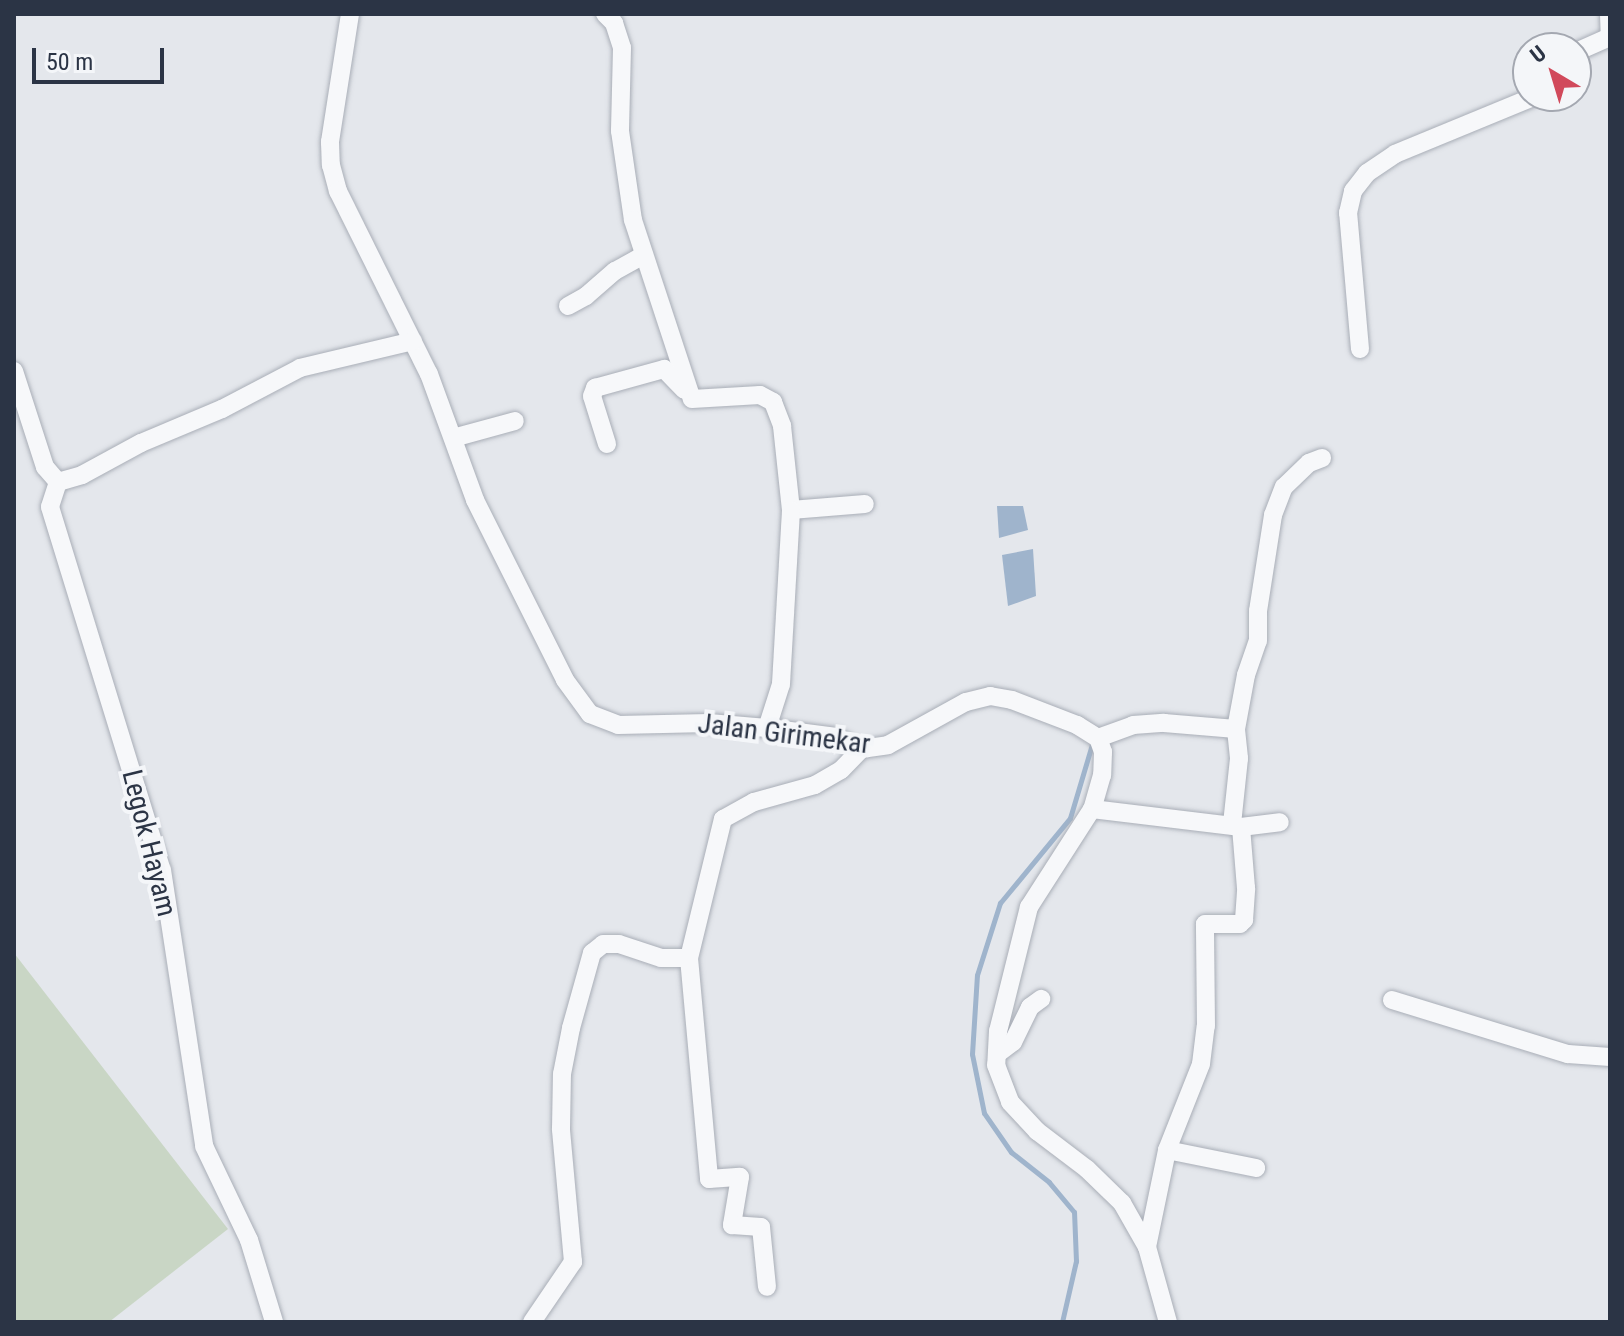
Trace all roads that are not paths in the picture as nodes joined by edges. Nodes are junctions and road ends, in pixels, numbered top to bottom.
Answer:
1 (350, 14) edge
2 (605, 14) edge
3 (1609, 14) edge
4 (1610, 37) edge
5 (1512, 106) edge
6 (644, 255) junction
7 (568, 306) dead end
8 (413, 341) junction
9 (1360, 349) dead end
10 (14, 371) edge
11 (692, 399) junction
12 (515, 421) dead end
13 (453, 438) junction
14 (607, 444) dead end
15 (1322, 458) dead end
16 (58, 482) junction
17 (865, 504) dead end
18 (791, 510) junction
19 (767, 728) junction
20 (1236, 729) junction
21 (1098, 738) junction
22 (861, 749) junction
23 (1092, 809) junction
24 (1280, 822) dead end
25 (1236, 825) junction
26 (689, 958) junction
27 (1041, 999) dead end
28 (1392, 1000) dead end
29 (997, 1054) junction
30 (1610, 1057) edge
31 (1167, 1150) junction
32 (1256, 1168) dead end
33 (1147, 1247) junction
34 (767, 1287) dead end
35 (274, 1322) edge
36 (532, 1322) edge
37 (1168, 1322) edge

1 - 8 street, Jalan Girimekar
2 - 6 street
3 - 4 street
5 - 9 street
6 - 7 street
6 - 11 street
8 - 13 street, Jalan Girimekar
8 - 16 street
10 - 16 street
11 - 14 street
11 - 18 street
12 - 13 street
13 - 19 street, Jalan Girimekar
15 - 20 street
16 - 35 street, Legok Hayam
17 - 18 street
18 - 19 street
19 - 22 street, Jalan Girimekar
20 - 21 street
20 - 25 street
21 - 22 street, Jalan Girimekar
21 - 23 street
22 - 26 street
23 - 25 street
23 - 29 street
24 - 25 street
25 - 31 street
26 - 34 street
26 - 36 street
27 - 29 street
28 - 30 street
29 - 33 street
31 - 32 street
31 - 33 street
33 - 37 street

